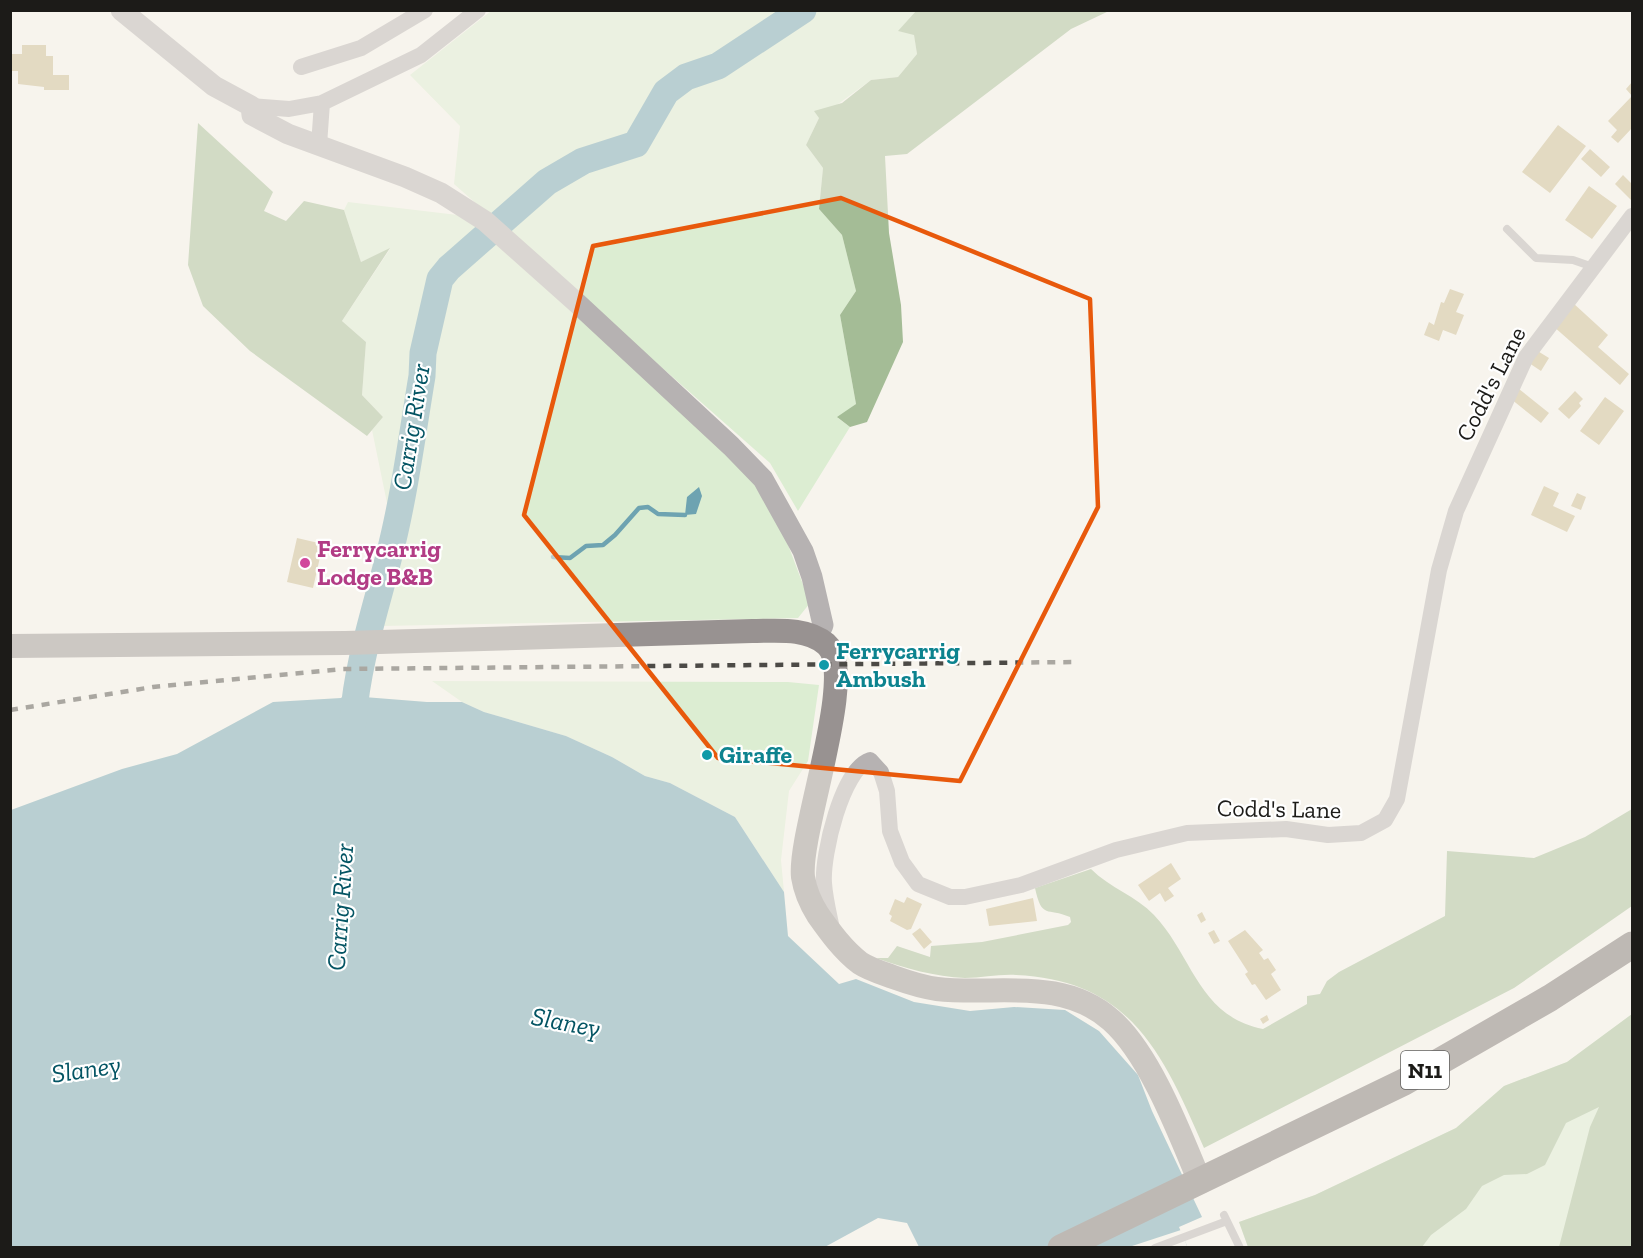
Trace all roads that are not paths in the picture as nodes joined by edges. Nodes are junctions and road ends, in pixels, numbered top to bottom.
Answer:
1 (121, 10) edge
2 (425, 10) edge
3 (478, 10) edge
4 (301, 67) dead end
5 (322, 103) junction
6 (251, 106) junction
7 (319, 145) junction
8 (1632, 216) edge
9 (1506, 229) dead end
10 (1593, 267) junction
11 (817, 638) junction
12 (10, 646) edge
13 (833, 936) junction
14 (1632, 945) edge
15 (1194, 1185) junction
16 (1061, 1248) edge
17 (1155, 1248) edge
18 (1240, 1248) edge

1 - 6 street
2 - 4 street
3 - 5 street
5 - 6 street
5 - 7 street
6 - 7 street
7 - 11 street
8 - 10 street, Codd's Lane
9 - 10 lane
10 - 13 street, Codd's Lane
11 - 12 main road
11 - 13 main road
13 - 15 main road
14 - 15 highway, N11
15 - 16 highway, N11
17 - 18 lane

